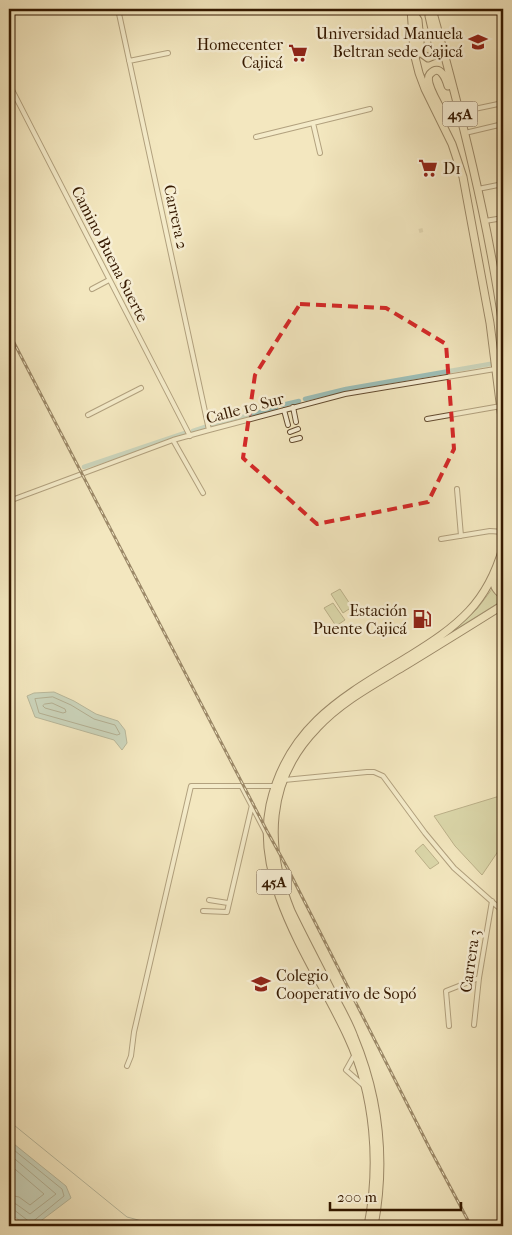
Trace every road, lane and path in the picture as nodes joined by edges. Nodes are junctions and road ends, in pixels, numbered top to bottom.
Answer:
1 (118, 9) edge
2 (412, 9) edge
3 (427, 9) edge
4 (432, 9) edge
5 (168, 53) dead end
6 (129, 61) junction
7 (9, 84) edge
8 (503, 103) edge
9 (370, 109) dead end
10 (459, 109) junction
11 (313, 123) junction
12 (503, 124) edge
13 (444, 127) junction
14 (465, 133) junction
15 (256, 137) dead end
16 (320, 153) dead end
17 (503, 184) edge
18 (478, 189) junction
19 (503, 218) edge
20 (485, 221) junction
21 (109, 280) junction
22 (92, 289) dead end
23 (503, 327) edge
24 (495, 369) junction
25 (140, 388) dead end
26 (500, 406) junction
27 (293, 408) junction
28 (284, 410) junction
29 (88, 415) dead end
30 (427, 419) dead end
31 (503, 426) edge
32 (209, 430) junction
33 (298, 430) dead end
34 (290, 432) dead end
35 (190, 436) junction
36 (300, 438) dead end
37 (174, 440) junction
38 (292, 440) dead end
39 (457, 489) dead end
40 (203, 493) dead end
41 (9, 501) edge
42 (503, 532) edge
43 (461, 536) junction
44 (441, 539) dead end
45 (503, 548) edge
46 (495, 572) junction
47 (503, 595) edge
48 (503, 605) edge
49 (503, 609) edge
50 (481, 619) junction
51 (284, 780) junction
52 (275, 786) junction
53 (242, 787) junction
54 (252, 805) junction
55 (267, 834) junction
56 (209, 900) dead end
57 (492, 901) junction
58 (228, 902) junction
59 (503, 910) edge
60 (203, 911) dead end
61 (479, 978) junction
62 (474, 1025) dead end
63 (449, 1026) dead end
64 (355, 1054) junction
65 (127, 1066) dead end
66 (364, 1086) junction
67 (501, 1206) dead end
68 (503, 1210) edge
69 (368, 1226) edge
70 (374, 1226) edge

1 - 6 street, Carrera 2
2 - 3 highway
2 - 13 highway, 45A
4 - 10 highway, 45A
5 - 6 street
6 - 32 street, Carrera 2
7 - 21 street, Camino Buena Suerte
8 - 10 street
9 - 11 street
10 - 13 highway
10 - 14 highway, 45A
11 - 15 street
11 - 16 street
12 - 14 street
13 - 24 highway, 45A
14 - 18 highway, 45A
17 - 18 street
18 - 20 highway, 45A
19 - 20 street
20 - 23 highway, 45A
21 - 22 street
21 - 35 street, Camino Buena Suerte
24 - 26 highway, 45A
24 - 27 street, Calle 10 Sur
25 - 29 street
26 - 30 street
26 - 31 highway, 45A
27 - 28 street, Calle 10 Sur
27 - 28 street
28 - 32 street, Calle 10 Sur
32 - 35 street, Calle 10 Sur
33 - 34 street
35 - 37 street, Calle 10 Sur
36 - 38 street
37 - 40 street
37 - 41 street, Calle 10 Sur
39 - 43 street
42 - 43 street
43 - 44 street
45 - 46 highway, 45A
46 - 47 highway
46 - 52 highway, 45A
48 - 50 highway, 45A
49 - 50 highway
50 - 51 highway, 45A
51 - 57 street
51 - 70 highway, 45A
52 - 53 street
52 - 55 highway, 45A
53 - 54 street
53 - 65 street
54 - 55 street
54 - 58 street
55 - 64 highway, 45A
56 - 58 street
57 - 59 street
57 - 61 street, Carrera 3
58 - 60 street
61 - 62 street, Carrera 3
61 - 63 street
64 - 66 highway, 45A
64 - 66 street
66 - 69 highway, 45A
67 - 68 street

